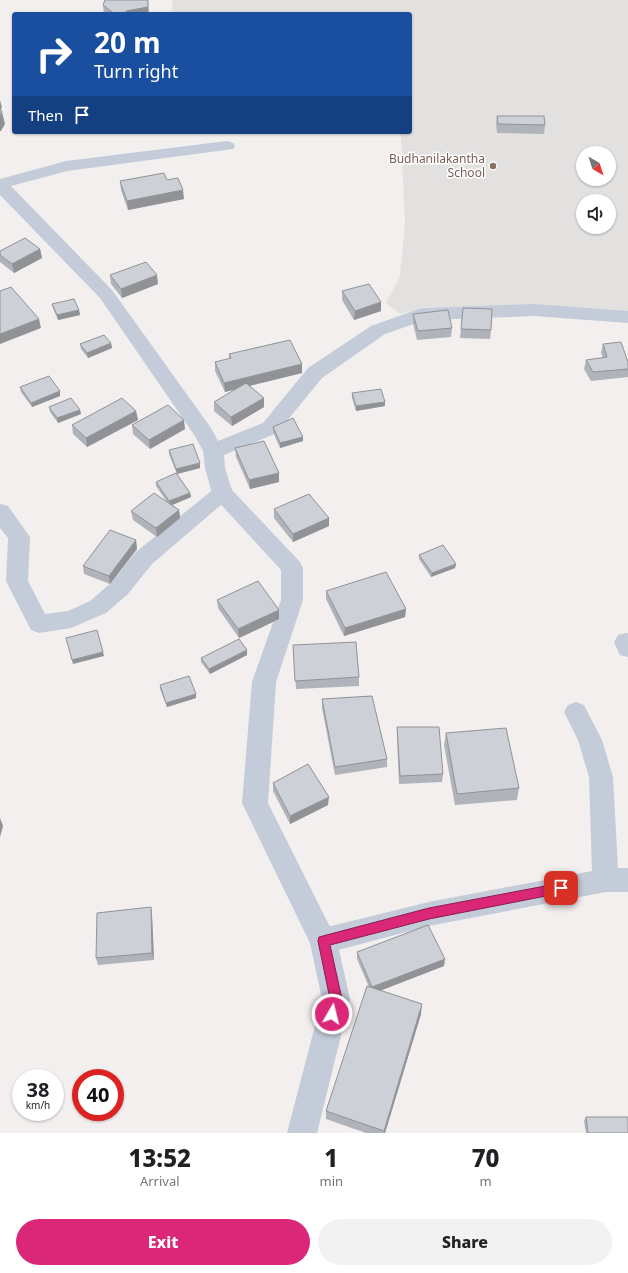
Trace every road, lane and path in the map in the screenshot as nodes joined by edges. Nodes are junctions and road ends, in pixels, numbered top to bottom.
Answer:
1 (227, 146) dead end
2 (0, 184) edge
3 (628, 317) edge
4 (213, 451) junction
5 (222, 493) junction
6 (0, 512) edge
7 (576, 712) dead end
8 (617, 880) edge
9 (323, 941) junction
10 (302, 1133) edge

1 - 2 street
2 - 4 street
3 - 4 street
4 - 5 street
5 - 6 street
5 - 9 street
7 - 8 street
8 - 9 street
9 - 10 street

